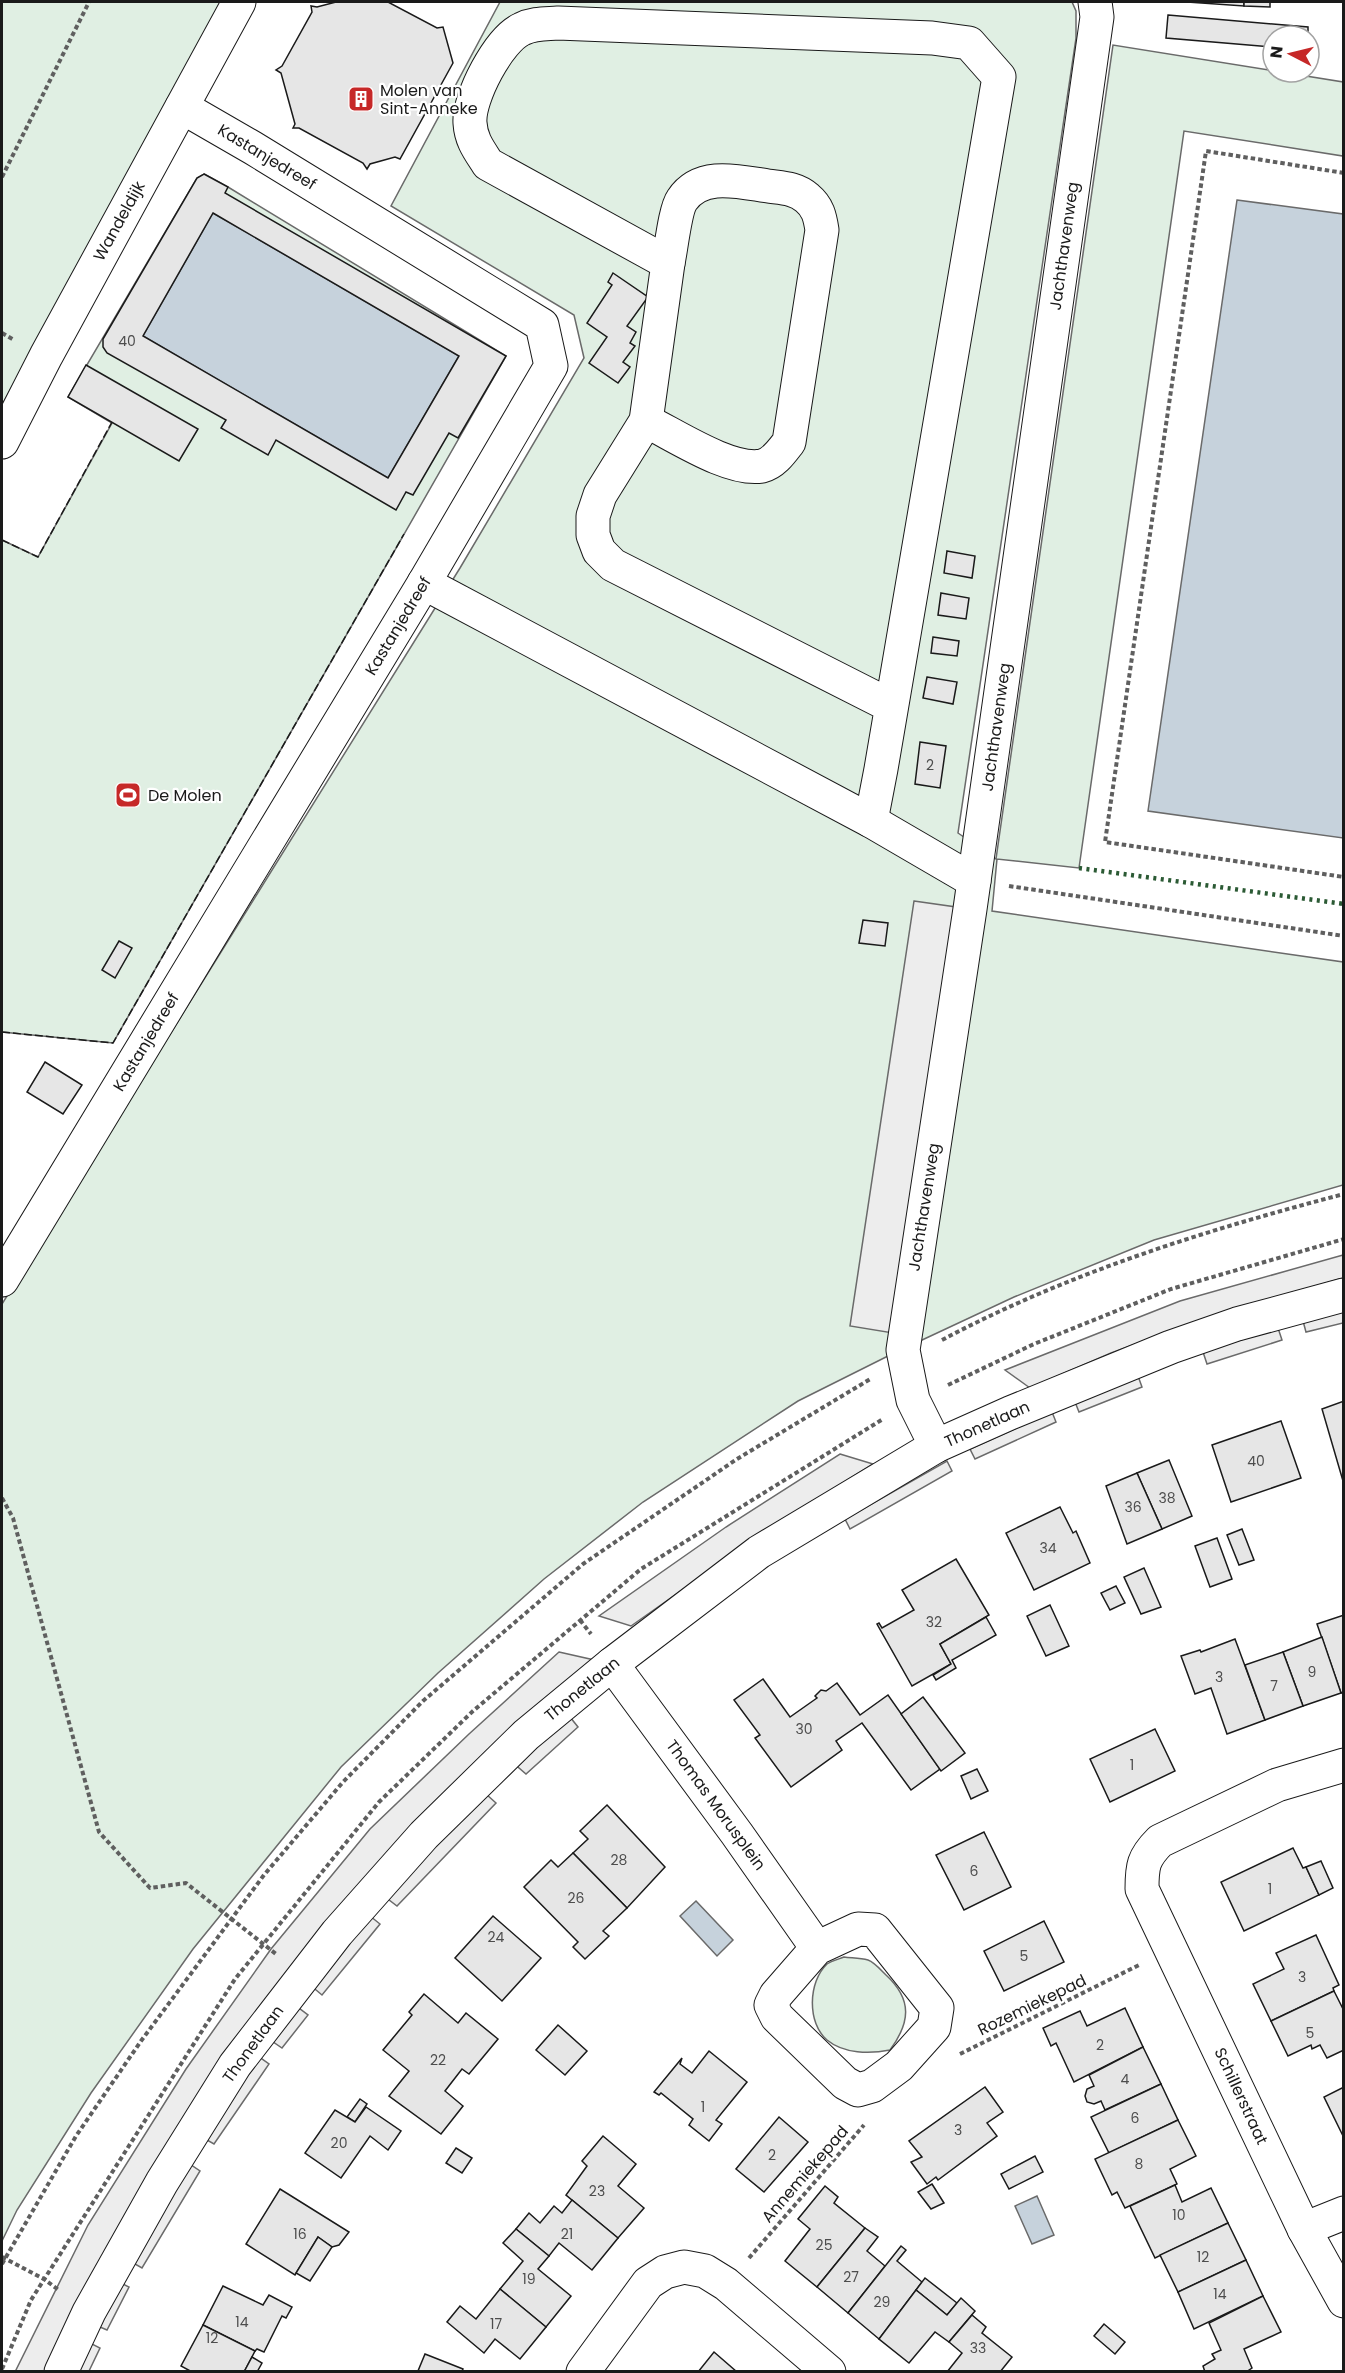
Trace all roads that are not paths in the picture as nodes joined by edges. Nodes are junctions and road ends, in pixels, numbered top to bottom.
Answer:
1 (239, 2) edge
2 (1095, 2) edge
3 (182, 107) junction
4 (668, 263) junction
5 (646, 421) junction
6 (2, 442) edge
7 (424, 582) junction
8 (891, 706) junction
9 (871, 822) junction
10 (974, 880) junction
11 (2, 1280) edge
12 (1344, 1295) edge
13 (936, 1446) junction
14 (612, 1664) junction
15 (1344, 1765) edge
16 (817, 1948) junction
17 (1344, 2213) edge
18 (1304, 2229) junction
19 (1344, 2301) edge
20 (61, 2372) edge
21 (584, 2372) edge
22 (829, 2372) edge

1 - 3 street, Wandeldijk
2 - 10 street, Jachthavenweg
3 - 6 street, Wandeldijk
3 - 7 street, Kastanjedreef
4 - 5 street
4 - 5 street
4 - 8 street
5 - 8 street
7 - 9 street
7 - 11 street, Kastanjedreef
8 - 9 street
9 - 10 street
10 - 13 street, Jachthavenweg
12 - 13 street, Thonetlaan
13 - 14 street, Thonetlaan
14 - 16 street, Thomas Morusplein
14 - 20 street, Thonetlaan
15 - 18 street, Schillerstraat
16 - 16 street
17 - 18 street
18 - 19 street, Schillerstraat
21 - 22 street

